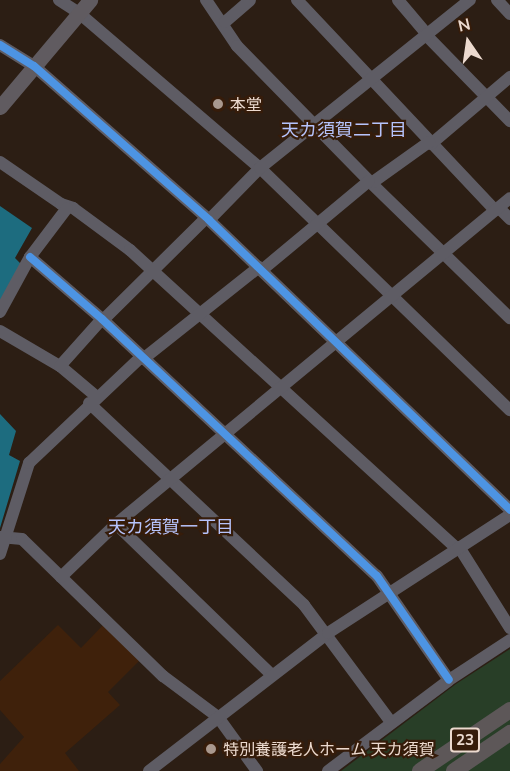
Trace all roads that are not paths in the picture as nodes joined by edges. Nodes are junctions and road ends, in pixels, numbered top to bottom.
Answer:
1 (58, 0) edge
2 (90, 0) edge
3 (206, 0) edge
4 (250, 0) edge
5 (297, 0) edge
6 (398, 0) edge
7 (470, 0) edge
8 (497, 0) edge
9 (79, 13) junction
10 (510, 14) edge
11 (225, 22) junction
12 (426, 34) junction
13 (0, 45) edge
14 (34, 66) junction
15 (370, 77) junction
16 (510, 77) edge
17 (487, 98) junction
18 (0, 107) edge
19 (510, 121) edge
20 (315, 123) junction
21 (430, 143) junction
22 (0, 162) edge
23 (260, 168) junction
24 (371, 182) junction
25 (510, 198) edge
26 (66, 208) junction
27 (497, 209) junction
28 (207, 219) junction
29 (510, 219) edge
30 (316, 222) junction
31 (443, 253) junction
32 (30, 257) junction
33 (260, 269) junction
34 (153, 270) junction
35 (392, 295) junction
36 (0, 312) edge
37 (200, 312) junction
38 (510, 318) edge
39 (103, 319) junction
40 (0, 331) edge
41 (337, 341) junction
42 (142, 358) junction
43 (60, 366) junction
44 (280, 387) junction
45 (93, 400) junction
46 (510, 410) edge
47 (224, 433) junction
48 (171, 478) junction
49 (510, 513) edge
50 (116, 524) junction
51 (4, 536) edge
52 (458, 548) junction
53 (0, 555) edge
54 (61, 577) junction
55 (390, 590) junction
56 (510, 628) edge
57 (328, 633) junction
58 (510, 639) edge
59 (272, 675) junction
60 (449, 680) junction
61 (510, 710) edge
62 (218, 717) junction
63 (391, 722) junction
64 (510, 733) edge
65 (151, 770) edge
66 (257, 771) edge
67 (328, 771) edge
68 (420, 771) edge
69 (454, 771) edge

1 - 9 street
2 - 9 main road
3 - 11 street
4 - 11 street
5 - 15 street
6 - 12 street
7 - 12 street
8 - 10 street
9 - 14 main road
9 - 23 street
11 - 20 street
12 - 15 street
12 - 17 street
13 - 14 street
14 - 18 main road
14 - 28 street
15 - 20 street
15 - 21 street
16 - 17 street
17 - 19 street
17 - 21 street
20 - 23 street
20 - 24 street
21 - 24 street
21 - 27 street
22 - 26 street
23 - 28 street
23 - 30 street
24 - 30 street
24 - 31 street
25 - 27 street
26 - 32 street
26 - 34 street
27 - 29 street
27 - 31 street
28 - 33 street
28 - 34 street
30 - 33 street
30 - 35 street
31 - 35 street
31 - 38 street
32 - 36 street
32 - 39 street
33 - 37 street
33 - 41 street
34 - 37 street
34 - 39 street
35 - 41 street
35 - 46 street
37 - 42 street
37 - 44 street
39 - 42 street
39 - 43 street
40 - 43 street
41 - 44 street
41 - 49 street
42 - 45 street
42 - 47 street
43 - 45 street
44 - 47 street
44 - 52 street
45 - 48 street
45 - 51 street
47 - 48 street
47 - 55 street
48 - 50 street
48 - 57 street
49 - 52 street
50 - 54 street
50 - 59 street
51 - 53 street
51 - 54 street
52 - 55 street
52 - 56 street
54 - 62 street
55 - 57 street
55 - 60 street
57 - 59 street
57 - 63 street
58 - 60 street
59 - 62 street
60 - 63 street
61 - 68 highway, 23
62 - 65 street
62 - 66 street
63 - 67 street
64 - 69 highway, 23

